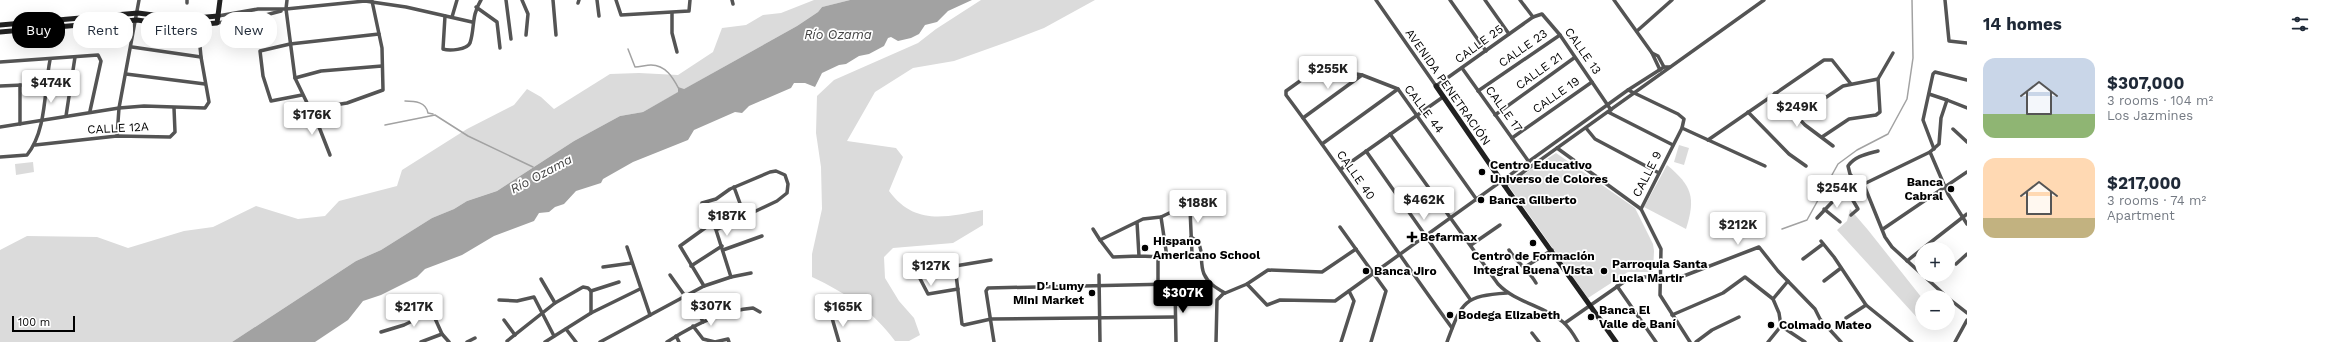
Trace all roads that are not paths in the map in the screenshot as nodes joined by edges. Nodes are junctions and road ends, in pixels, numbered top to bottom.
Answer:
1 (139, 0) edge
2 (220, 0) edge
3 (287, 0) edge
4 (327, 0) edge
5 (457, 0) edge
6 (481, 0) edge
7 (506, 0) edge
8 (522, 0) edge
9 (553, 0) edge
10 (597, 0) edge
11 (616, 0) edge
12 (690, 0) edge
13 (1376, 0) edge
14 (1450, 0) edge
15 (1485, 0) edge
16 (1520, 0) edge
17 (1614, 0) edge
18 (1672, 0) edge
19 (1764, 0) edge
20 (1945, 0) edge
21 (356, 1) edge
22 (372, 1) junction
23 (326, 6) junction
24 (476, 8) junction
25 (286, 9) junction
26 (138, 13) junction
27 (672, 13) junction
28 (218, 16) junction
29 (445, 16) junction
30 (599, 16) dead end
31 (452, 17) junction
32 (1533, 17) junction
33 (137, 20) junction
34 (141, 21) edge
35 (472, 22) junction
36 (217, 23) junction
37 (212, 24) edge
38 (0, 25) edge
39 (1636, 31) junction
40 (0, 32) edge
41 (379, 34) junction
42 (1509, 34) junction
43 (526, 35) dead end
44 (556, 35) dead end
45 (1560, 35) junction
46 (511, 39) dead end
47 (133, 42) edge
48 (1967, 43) edge
49 (290, 44) junction
50 (133, 47) edge
51 (132, 48) edge
52 (200, 48) edge
53 (500, 48) dead end
54 (1486, 51) junction
55 (676, 52) dead end
56 (1652, 53) junction
57 (1893, 53) dead end
58 (75, 57) junction
59 (201, 57) junction
60 (1574, 58) junction
61 (50, 60) junction
62 (0, 62) edge
63 (382, 66) junction
64 (1664, 66) junction
65 (1670, 67) junction
66 (1462, 68) junction
67 (1659, 69) junction
68 (1664, 73) junction
69 (126, 74) junction
70 (1362, 74) junction
71 (296, 78) junction
72 (1878, 79) junction
73 (1967, 80) edge
74 (1592, 82) junction
75 (46, 84) junction
76 (206, 84) junction
77 (1851, 84) junction
78 (20, 85) junction
79 (0, 86) edge
80 (1436, 86) junction
81 (1398, 89) junction
82 (1628, 90) junction
83 (1286, 91) joint
84 (1478, 91) junction
85 (1634, 94) junction
86 (1776, 94) junction
87 (1929, 94) junction
88 (302, 95) junction
89 (1443, 97) junction
90 (1948, 100) junction
91 (1608, 105) junction
92 (119, 108) junction
93 (174, 108) junction
94 (310, 108) junction
95 (1967, 108) edge
96 (90, 111) junction
97 (1610, 111) junction
98 (1748, 112) junction
99 (1418, 114) junction
100 (1495, 115) junction
101 (66, 116) junction
102 (1798, 116) junction
103 (1304, 118) junction
104 (42, 121) junction
105 (20, 124) junction
106 (0, 127) edge
107 (1586, 128) junction
108 (1682, 128) junction
109 (1953, 129) dead end
110 (1390, 134) junction
111 (117, 136) junction
112 (1512, 138) junction
113 (1822, 138) junction
114 (1708, 140) junction
115 (1967, 142) edge
116 (1322, 144) junction
117 (35, 145) junction
118 (1673, 145) junction
119 (1833, 146) dead end
120 (1557, 148) junction
121 (1932, 150) junction
122 (1366, 151) junction
123 (1878, 151) dead end
124 (330, 155) dead end
125 (0, 157) edge
126 (1529, 162) junction
127 (1765, 166) dead end
128 (1806, 166) dead end
129 (1341, 169) junction
130 (1967, 172) edge
131 (1660, 173) junction
132 (1503, 184) junction
133 (1862, 186) junction
134 (1945, 186) junction
135 (734, 187) junction
136 (1848, 192) junction
137 (1477, 200) junction
138 (1641, 209) junction
139 (1824, 210) junction
140 (1967, 214) edge
141 (1851, 215) dead end
142 (1161, 216) junction
143 (745, 217) junction
144 (1963, 217) junction
145 (1452, 218) junction
146 (1817, 218) dead end
147 (1137, 222) junction
148 (1840, 222) dead end
149 (712, 223) junction
150 (1967, 224) edge
151 (1500, 225) dead end
152 (1340, 227) dead end
153 (1093, 229) dead end
154 (1883, 229) junction
155 (716, 230) junction
156 (762, 236) dead end
157 (1191, 237) junction
158 (1425, 237) junction
159 (1100, 240) junction
160 (1931, 242) edge
161 (1471, 245) junction
162 (722, 246) junction
163 (627, 247) dead end
164 (1356, 248) junction
165 (724, 250) junction
166 (1509, 250) dead end
167 (1552, 250) junction
168 (1967, 254) edge
169 (1399, 255) junction
170 (1915, 255) edge
171 (1139, 256) junction
172 (1158, 257) junction
173 (1167, 257) junction
174 (1803, 259) dead end
175 (991, 260) dead end
176 (1907, 261) junction
177 (632, 263) junction
178 (1956, 264) dead end
179 (691, 266) junction
180 (955, 266) junction
181 (603, 267) dead end
182 (914, 267) dead end
183 (1525, 267) junction
184 (1841, 268) junction
185 (1373, 272) junction
186 (751, 273) dead end
187 (670, 275) dead end
188 (1099, 275) dead end
189 (731, 277) junction
190 (918, 277) junction
191 (1661, 277) junction
192 (541, 279) dead end
193 (1788, 280) junction
194 (1824, 281) dead end
195 (619, 282) dead end
196 (1536, 283) dead end
197 (1158, 284) junction
198 (1247, 284) junction
199 (704, 286) junction
200 (1617, 286) junction
201 (1099, 287) junction
202 (640, 289) junction
203 (958, 289) junction
204 (1939, 290) edge
205 (1349, 291) junction
206 (591, 292) junction
207 (1225, 293) junction
208 (1507, 293) junction
209 (690, 294) junction
210 (685, 296) junction
211 (1470, 299) junction
212 (1773, 299) junction
213 (498, 300) dead end
214 (554, 303) junction
215 (1955, 303) edge
216 (1866, 305) junction
217 (1590, 306) junction
218 (542, 312) junction
219 (760, 312) dead end
220 (591, 313) junction
221 (1967, 313) edge
222 (650, 315) junction
223 (1672, 315) junction
224 (1175, 317) junction
225 (1739, 317) dead end
226 (832, 318) dead end
227 (1100, 318) junction
228 (1846, 318) dead end
229 (991, 319) junction
230 (504, 320) dead end
231 (1967, 320) edge
232 (703, 322) junction
233 (1565, 323) junction
234 (693, 326) junction
235 (1781, 326) junction
236 (1452, 328) junction
237 (566, 329) junction
238 (381, 332) dead end
239 (1532, 332) dead end
240 (442, 334) junction
241 (515, 334) junction
242 (554, 336) junction
243 (676, 336) junction
244 (475, 338) dead end
245 (507, 341) edge
246 (704, 341) edge
247 (421, 342) edge
248 (449, 342) edge
249 (466, 342) edge
250 (545, 342) edge
251 (576, 342) edge
252 (600, 342) edge
253 (666, 342) edge
254 (679, 342) edge
255 (730, 342) edge
256 (839, 342) edge
257 (994, 342) edge
258 (1100, 342) edge
259 (1176, 342) edge
260 (1216, 342) edge
261 (1341, 342) edge
262 (1371, 342) edge
263 (1447, 342) edge
264 (1539, 342) edge
265 (1578, 342) edge
266 (1616, 342) edge
267 (1656, 342) edge
268 (1690, 342) edge
269 (1696, 342) edge
270 (1768, 342) edge
271 (1805, 342) edge
272 (1841, 342) edge
273 (1912, 342) edge
274 (1955, 342) edge

1 - 26 street
2 - 28 street
3 - 25 street
4 - 23 street
5 - 31 street
6 - 24 street
7 - 46 street
8 - 43 street
9 - 44 street
10 - 30 street
11 - 27 street
12 - 27 street
13 - 80 street, AVENIDA PENETRACIÓN
14 - 54 street
15 - 42 street
16 - 32 street
17 - 39 street
18 - 39 street
19 - 65 street
20 - 48 street
21 - 22 street
21 - 23 street
22 - 29 street
22 - 41 street
23 - 25 street
24 - 35 street
24 - 53 street
25 - 28 street
25 - 36 street
25 - 49 street
26 - 28 street
26 - 33 street
26 - 38 street
27 - 55 street
28 - 36 street
29 - 31 street
29 - 35 street
31 - 35 street
32 - 42 street, CALLE 25
32 - 45 street, CALLE 13
33 - 34 street
33 - 40 street
33 - 47 street
36 - 37 street
39 - 56 street
41 - 49 street
41 - 63 street
42 - 54 street, CALLE 25
45 - 60 street, CALLE 13
45 - 84 street, CALLE 23
49 - 71 street
49 - 88 street
50 - 59 street
51 - 69 street
52 - 59 street
54 - 66 street, CALLE 25
56 - 64 street
56 - 67 street
57 - 72 street
58 - 61 street
58 - 96 street
58 - 101 street
59 - 76 street
60 - 74 street, CALLE 13
60 - 100 street, CALLE 21
61 - 62 street
61 - 75 street
63 - 71 street
63 - 94 street
64 - 65 street
64 - 67 street
64 - 68 street
65 - 68 street
66 - 80 street, CALLE 25
66 - 84 street, CALLE 17
67 - 68 street
67 - 82 street
68 - 85 street
69 - 76 street
69 - 92 street
70 - 81 street, CALLE 44
70 - 83 street, CALLE 44
70 - 103 street
71 - 88 street
72 - 77 street
72 - 113 street
73 - 87 street
74 - 91 street, CALLE 13
74 - 112 street, CALLE 19
75 - 78 street
75 - 104 street
76 - 93 street
77 - 86 street
77 - 102 street
78 - 79 street
78 - 105 street
80 - 89 street, AVENIDA PENETRACIÓN
81 - 99 street, CALLE 44
81 - 116 street
82 - 85 street
82 - 91 street
83 - 103 street, CALLE 40
84 - 100 street, CALLE 17
85 - 97 street
85 - 108 street
86 - 98 street
86 - 102 street
87 - 90 street
87 - 121 street
88 - 94 street
89 - 99 street
89 - 132 street, AVENIDA PENETRACIÓN
90 - 95 street
90 - 121 street
91 - 97 street, CALLE 13
91 - 126 street
92 - 93 street
92 - 96 street
92 - 111 street
93 - 111 street, CALLE 12A
94 - 124 street
96 - 101 street
97 - 107 street
97 - 118 street, CALLE 9
98 - 114 street
98 - 128 street
99 - 110 street
99 - 137 street, CALLE 44
100 - 112 street, CALLE 17
101 - 104 street
102 - 113 street
103 - 116 street, CALLE 40
104 - 105 street
104 - 117 street
105 - 106 street
107 - 120 street
107 - 131 street
108 - 114 street
108 - 118 street, CALLE 9
109 - 115 street
110 - 122 street
110 - 145 street
111 - 117 street, CALLE 12A
112 - 126 street, CALLE 17
113 - 119 street
114 - 127 street
116 - 129 street, CALLE 40
117 - 125 street
118 - 131 street, CALLE 9
120 - 132 street
120 - 138 street
121 - 133 street
121 - 134 street
122 - 129 street
122 - 158 street
123 - 133 street
126 - 132 street
129 - 169 street, CALLE 40
130 - 134 street
131 - 138 street, CALLE 9
132 - 137 street
132 - 167 street, AVENIDA PENETRACIÓN
133 - 136 street
133 - 154 street
134 - 144 street
134 - 154 street
135 - 143 street
135 - 143 street
135 - 149 street
136 - 139 street
136 - 141 street
137 - 145 street
138 - 191 street, CALLE 9
139 - 146 street
139 - 148 street
140 - 144 street
142 - 147 street
142 - 157 street
142 - 173 street
143 - 155 street
144 - 150 street
144 - 160 street
145 - 158 street
145 - 161 street
147 - 159 street
147 - 171 street
149 - 155 street
149 - 179 street
151 - 161 street
152 - 164 street
153 - 159 street
154 - 176 street
155 - 162 street
156 - 165 street
157 - 173 street
157 - 207 street
158 - 169 street
158 - 211 street
159 - 171 street
161 - 208 street
162 - 165 street
162 - 179 street
163 - 177 street
164 - 185 street
164 - 198 street
165 - 189 street
166 - 183 street
167 - 183 street
167 - 217 street, AVENIDA PENETRACIÓN
168 - 178 street
169 - 185 street
169 - 236 street, CALLE 40
170 - 176 street
171 - 172 street
172 - 173 street
172 - 197 street
174 - 184 street
175 - 180 street
176 - 204 street
177 - 181 street
177 - 202 street
179 - 199 street
180 - 190 street
180 - 203 street
182 - 190 street
183 - 196 street
184 - 194 street
184 - 216 street
185 - 205 street
185 - 262 street
186 - 189 street
187 - 210 street
188 - 201 street
189 - 199 street
190 - 203 street
191 - 193 street
191 - 200 street
191 - 223 street, CALLE 9
192 - 214 street
193 - 212 street
193 - 272 street
195 - 206 street
197 - 201 street
197 - 224 street
198 - 205 street
198 - 207 street
199 - 209 street
200 - 217 street
200 - 267 street
201 - 227 street
201 - 229 street
202 - 220 street
202 - 222 street
203 - 229 street
205 - 261 street
206 - 214 street
206 - 220 street
207 - 260 street
208 - 211 street
208 - 233 street
209 - 210 street
209 - 232 street
210 - 222 street
211 - 236 street
212 - 223 street
212 - 235 street
213 - 218 street
214 - 218 street
215 - 221 street
216 - 228 street
216 - 273 street
217 - 233 street
217 - 266 street, AVENIDA PENETRACIÓN
218 - 241 street
218 - 242 street
219 - 232 street
220 - 237 street
222 - 252 street
223 - 268 street, CALLE 9
224 - 227 street
224 - 259 street
225 - 269 street
226 - 256 street
227 - 229 street
227 - 258 street
229 - 257 street
230 - 241 street
231 - 274 street
232 - 234 street
233 - 265 street
234 - 243 street
234 - 246 street
235 - 270 street
235 - 271 street
236 - 263 street
237 - 242 street
237 - 251 street
238 - 240 street
239 - 264 street
240 - 247 street
240 - 248 street
241 - 245 street
242 - 250 street
243 - 253 street
243 - 254 street
244 - 249 street
246 - 255 street

